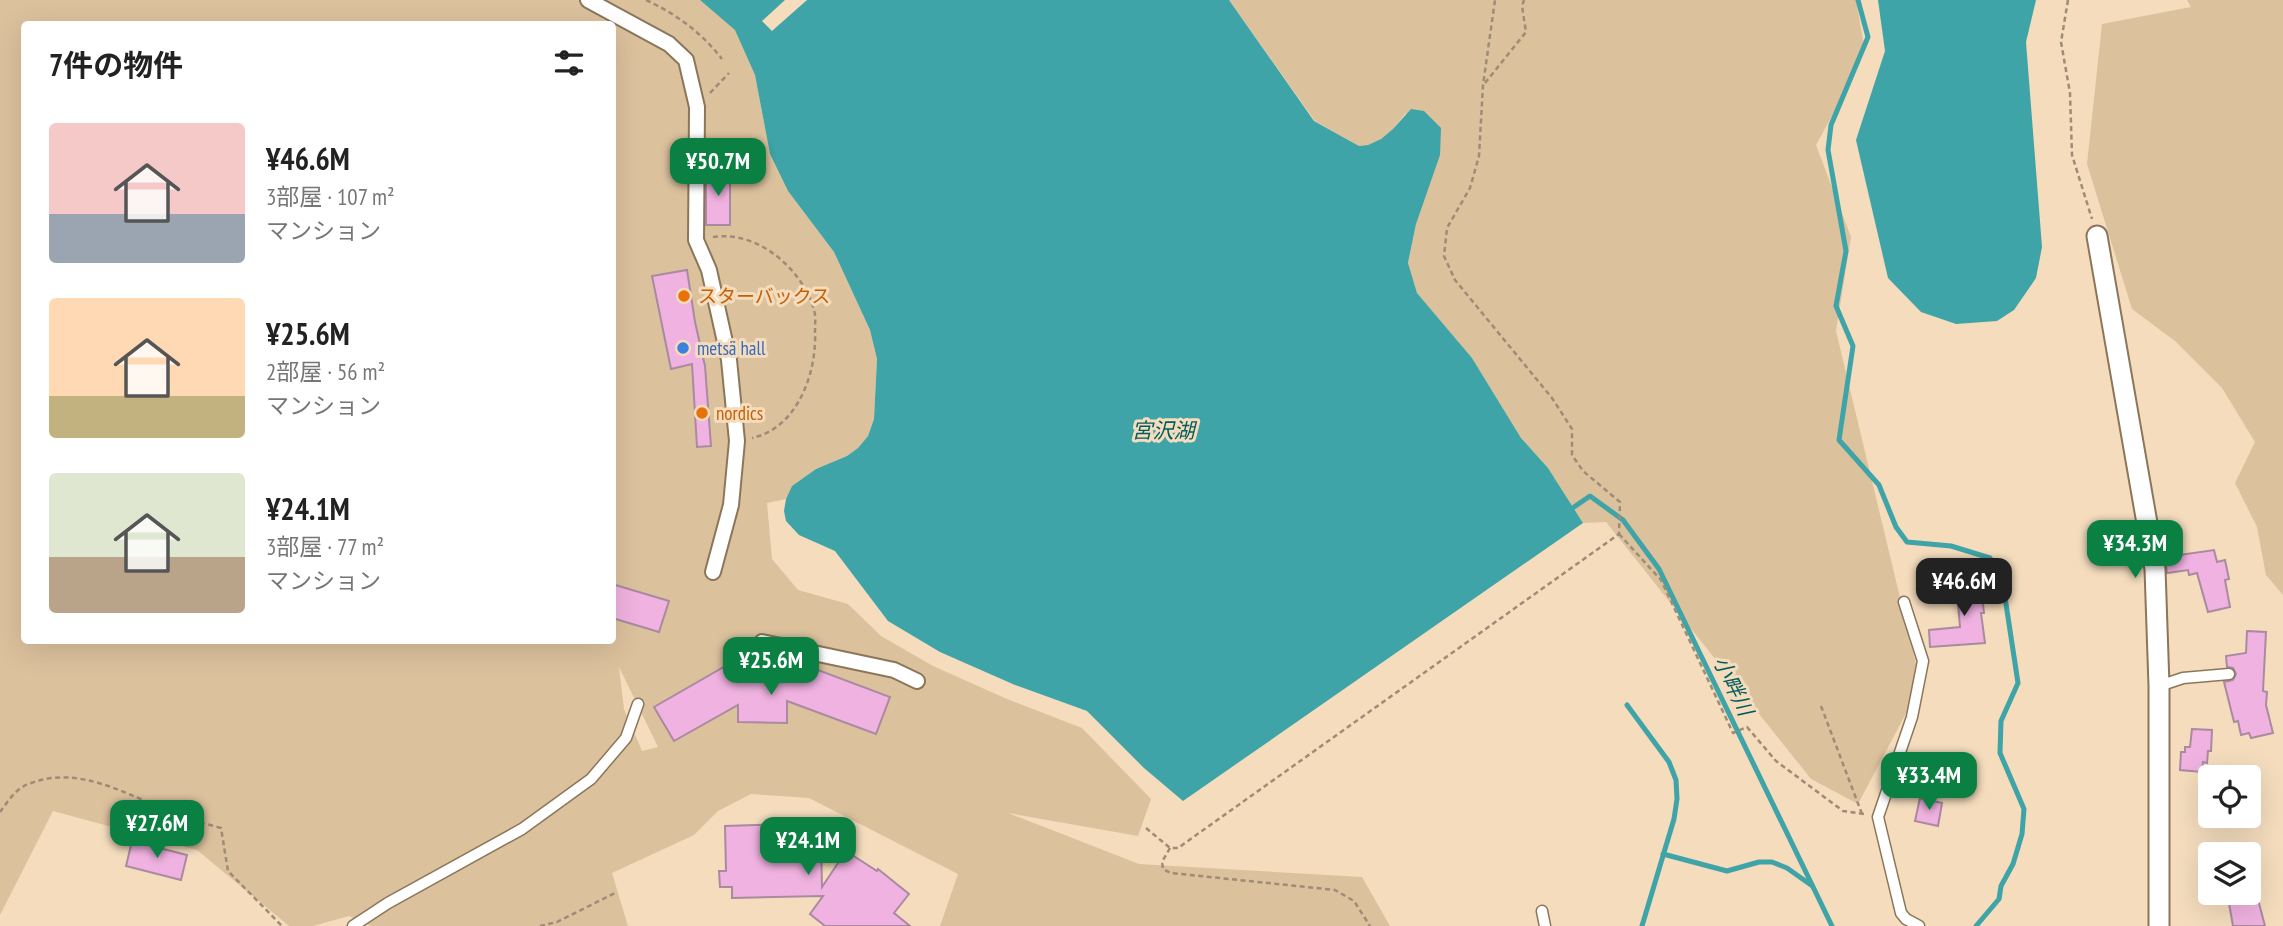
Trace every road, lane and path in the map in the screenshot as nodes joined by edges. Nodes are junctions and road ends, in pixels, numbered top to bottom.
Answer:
1 (588, 0) edge
2 (646, 0) edge
3 (1495, 0) edge
4 (1524, 0) edge
5 (2068, 0) edge
6 (722, 59) dead end
7 (729, 73) dead end
8 (1483, 85) junction
9 (697, 107) junction
10 (2098, 236) joint
11 (696, 240) junction
12 (737, 440) junction
13 (1619, 534) junction
14 (713, 572) dead end
15 (1904, 602) dead end
16 (762, 642) dead end
17 (2229, 674) dead end
18 (918, 681) dead end
19 (2159, 686) junction
20 (638, 704) dead end
21 (1821, 706) dead end
22 (0, 812) edge
23 (1862, 814) junction
24 (1878, 817) junction
25 (1146, 828) dead end
26 (1170, 848) junction
27 (617, 892) dead end
28 (1542, 911) dead end
29 (282, 926) edge
30 (353, 926) edge
31 (540, 926) edge
32 (1370, 926) edge
33 (1545, 926) edge
34 (1919, 926) edge
35 (2159, 926) edge

1 - 9 street
2 - 6 path
3 - 8 path
4 - 8 path
5 - 10 path
7 - 9 path
8 - 13 path
9 - 11 street
10 - 19 street
11 - 12 street
11 - 12 path
12 - 14 street
13 - 23 path
13 - 26 path
15 - 24 lane
16 - 18 street
17 - 19 lane
19 - 35 street
20 - 30 lane
21 - 23 path
22 - 29 path
23 - 24 path
24 - 34 lane
25 - 26 path
26 - 32 path
27 - 31 path
28 - 33 lane

